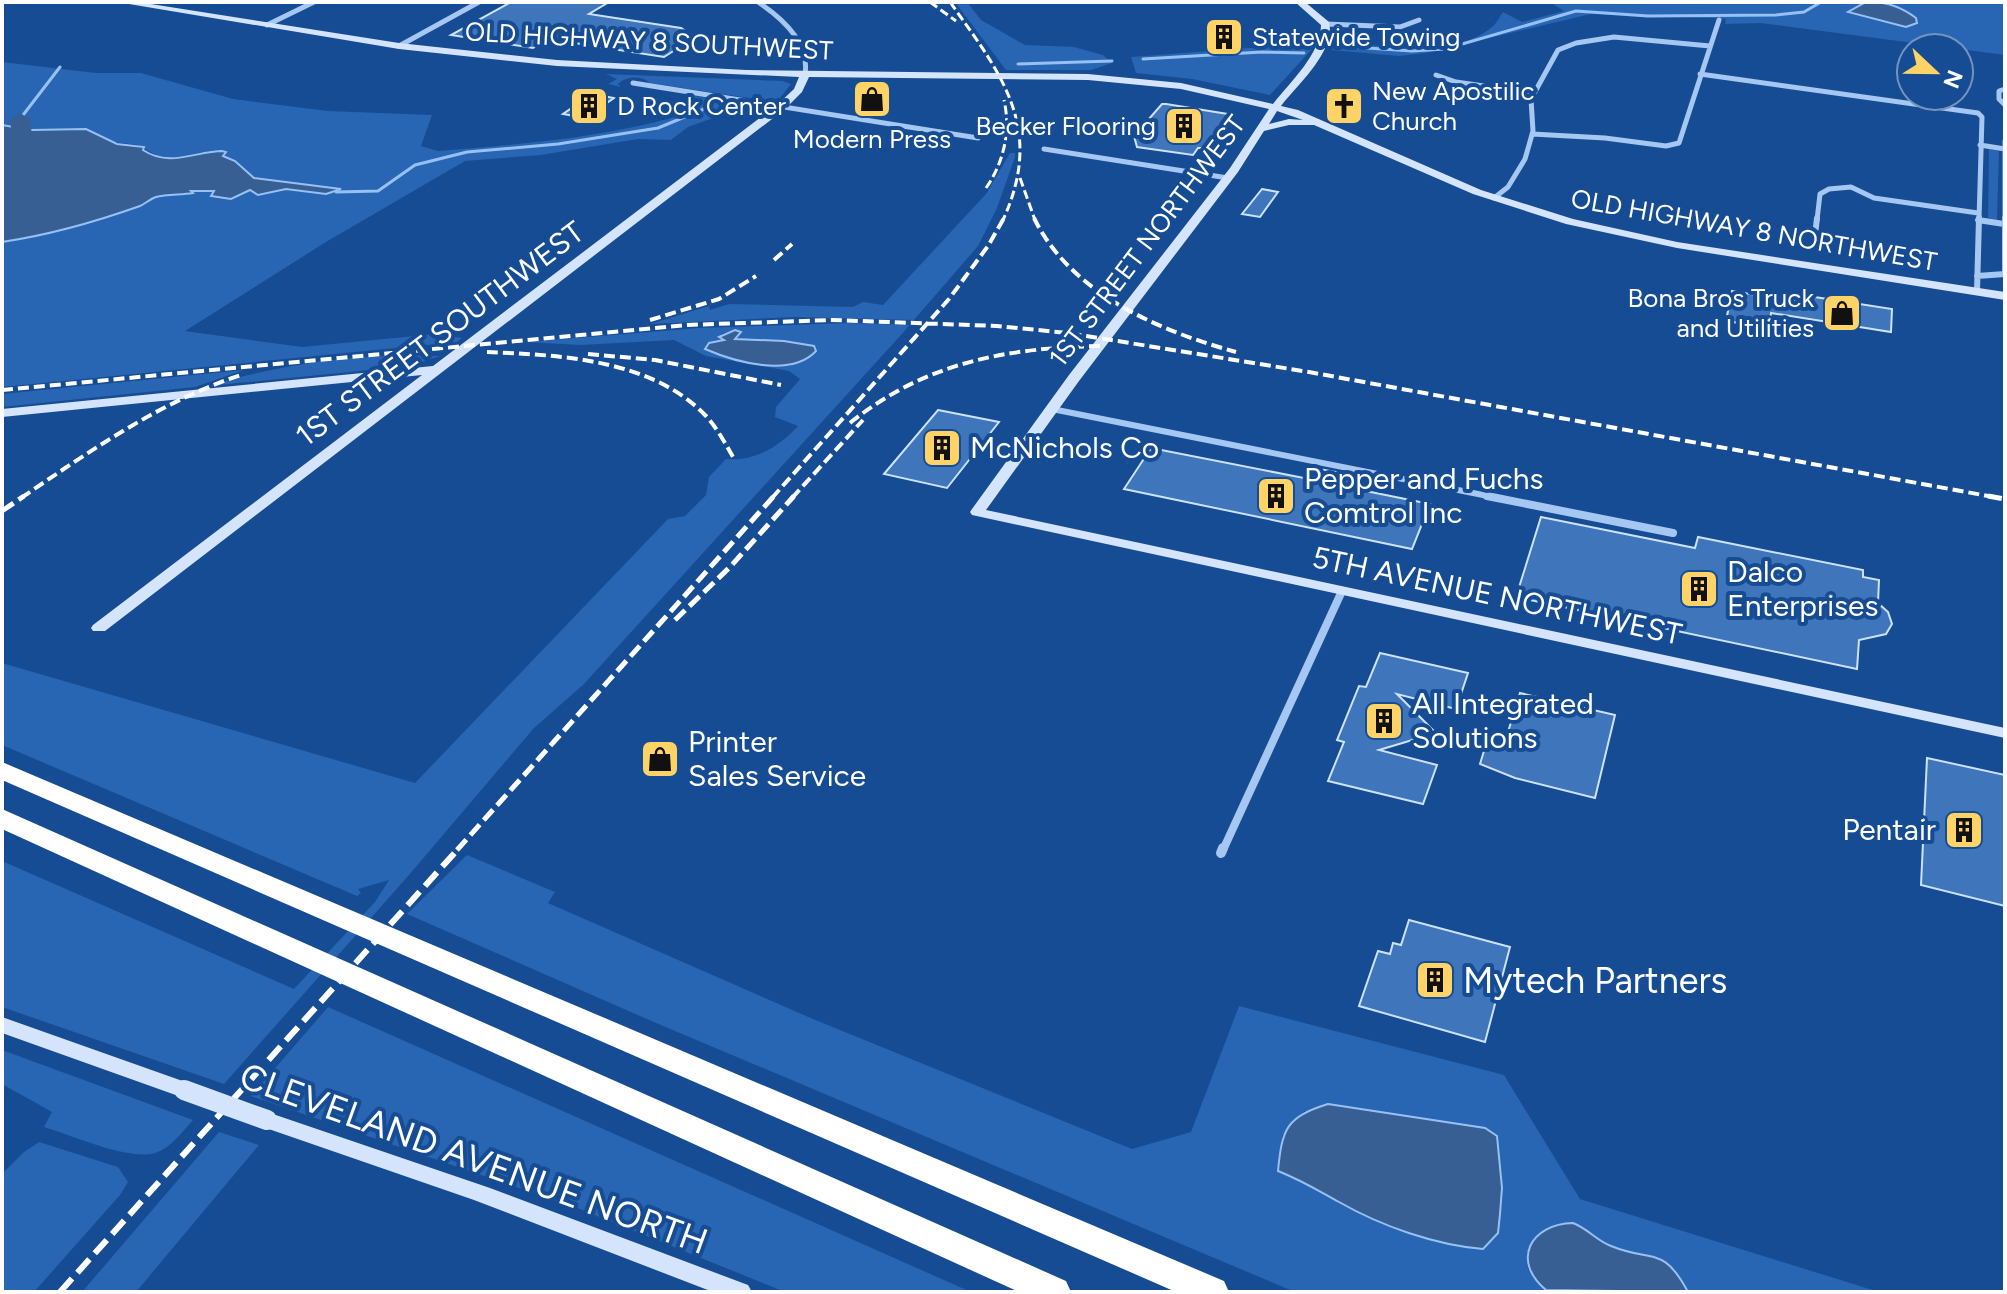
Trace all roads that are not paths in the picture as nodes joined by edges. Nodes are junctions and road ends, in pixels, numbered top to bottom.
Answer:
1 (121, 2) edge
2 (314, 2) edge
3 (479, 2) edge
4 (758, 2) edge
5 (1299, 2) edge
6 (1419, 20) dead end
7 (1719, 20) dead end
8 (1326, 24) junction
9 (267, 25) junction
10 (399, 46) junction
11 (1710, 46) junction
12 (805, 74) junction
13 (1700, 74) junction
14 (1436, 75) dead end
15 (633, 83) dead end
16 (2005, 89) edge
17 (1533, 93) junction
18 (2005, 105) edge
19 (1276, 106) junction
20 (781, 107) junction
21 (1331, 126) junction
22 (1261, 129) junction
23 (1532, 134) junction
24 (978, 138) dead end
25 (2005, 141) edge
26 (1980, 145) junction
27 (1044, 149) dead end
28 (2005, 149) edge
29 (1228, 178) junction
30 (1494, 198) junction
31 (1978, 217) junction
32 (2004, 224) edge
33 (1814, 244) dead end
34 (2005, 274) edge
35 (1977, 276) junction
36 (1977, 291) junction
37 (2005, 296) edge
38 (436, 370) junction
39 (1052, 409) junction
40 (2, 413) edge
41 (977, 512) joint
42 (1673, 533) dead end
43 (1342, 591) junction
44 (99, 628) dead end
45 (2005, 733) edge
46 (2, 770) edge
47 (2, 818) edge
48 (1221, 853) dead end
49 (2, 1025) edge
50 (740, 1292) edge
51 (1054, 1292) edge
52 (1212, 1292) edge

1 - 9 street, OLD HIGHWAY 8 SOUTHWEST
2 - 9 street
3 - 10 street
4 - 12 street
5 - 8 street
6 - 8 street
7 - 11 street
8 - 19 street, 1ST STREET NORTHWEST
9 - 10 street, OLD HIGHWAY 8 SOUTHWEST
10 - 12 street, OLD HIGHWAY 8 SOUTHWEST
11 - 13 street
11 - 17 street
12 - 19 street, OLD HIGHWAY 8 SOUTHWEST
12 - 20 street, 1ST STREET SOUTHWEST
13 - 23 street
13 - 26 street
14 - 17 street
15 - 20 street
16 - 18 street
17 - 23 street
19 - 21 street, OLD HIGHWAY 8 NORTHWEST
19 - 22 street, 1ST STREET NORTHWEST
20 - 24 street
20 - 38 street, 1ST STREET SOUTHWEST
21 - 22 street
21 - 30 street, OLD HIGHWAY 8 NORTHWEST
22 - 29 street, 1ST STREET NORTHWEST
23 - 30 street
25 - 28 street
26 - 28 street
26 - 31 street
27 - 29 street
28 - 32 street
29 - 39 street, 1ST STREET NORTHWEST
30 - 36 street, OLD HIGHWAY 8 NORTHWEST
31 - 32 street
31 - 33 street
31 - 35 street
32 - 34 street
34 - 35 street
35 - 36 street
36 - 37 street, OLD HIGHWAY 8 NORTHWEST
38 - 40 street
38 - 44 street, 1ST STREET SOUTHWEST
39 - 41 street, 1ST STREET NORTHWEST
39 - 42 street
41 - 43 street, 5TH AVENUE NORTHWEST
43 - 45 street, 5TH AVENUE NORTHWEST
43 - 48 street
46 - 52 highway
47 - 51 highway
49 - 50 street, CLEVELAND AVENUE NORTH, bridge

